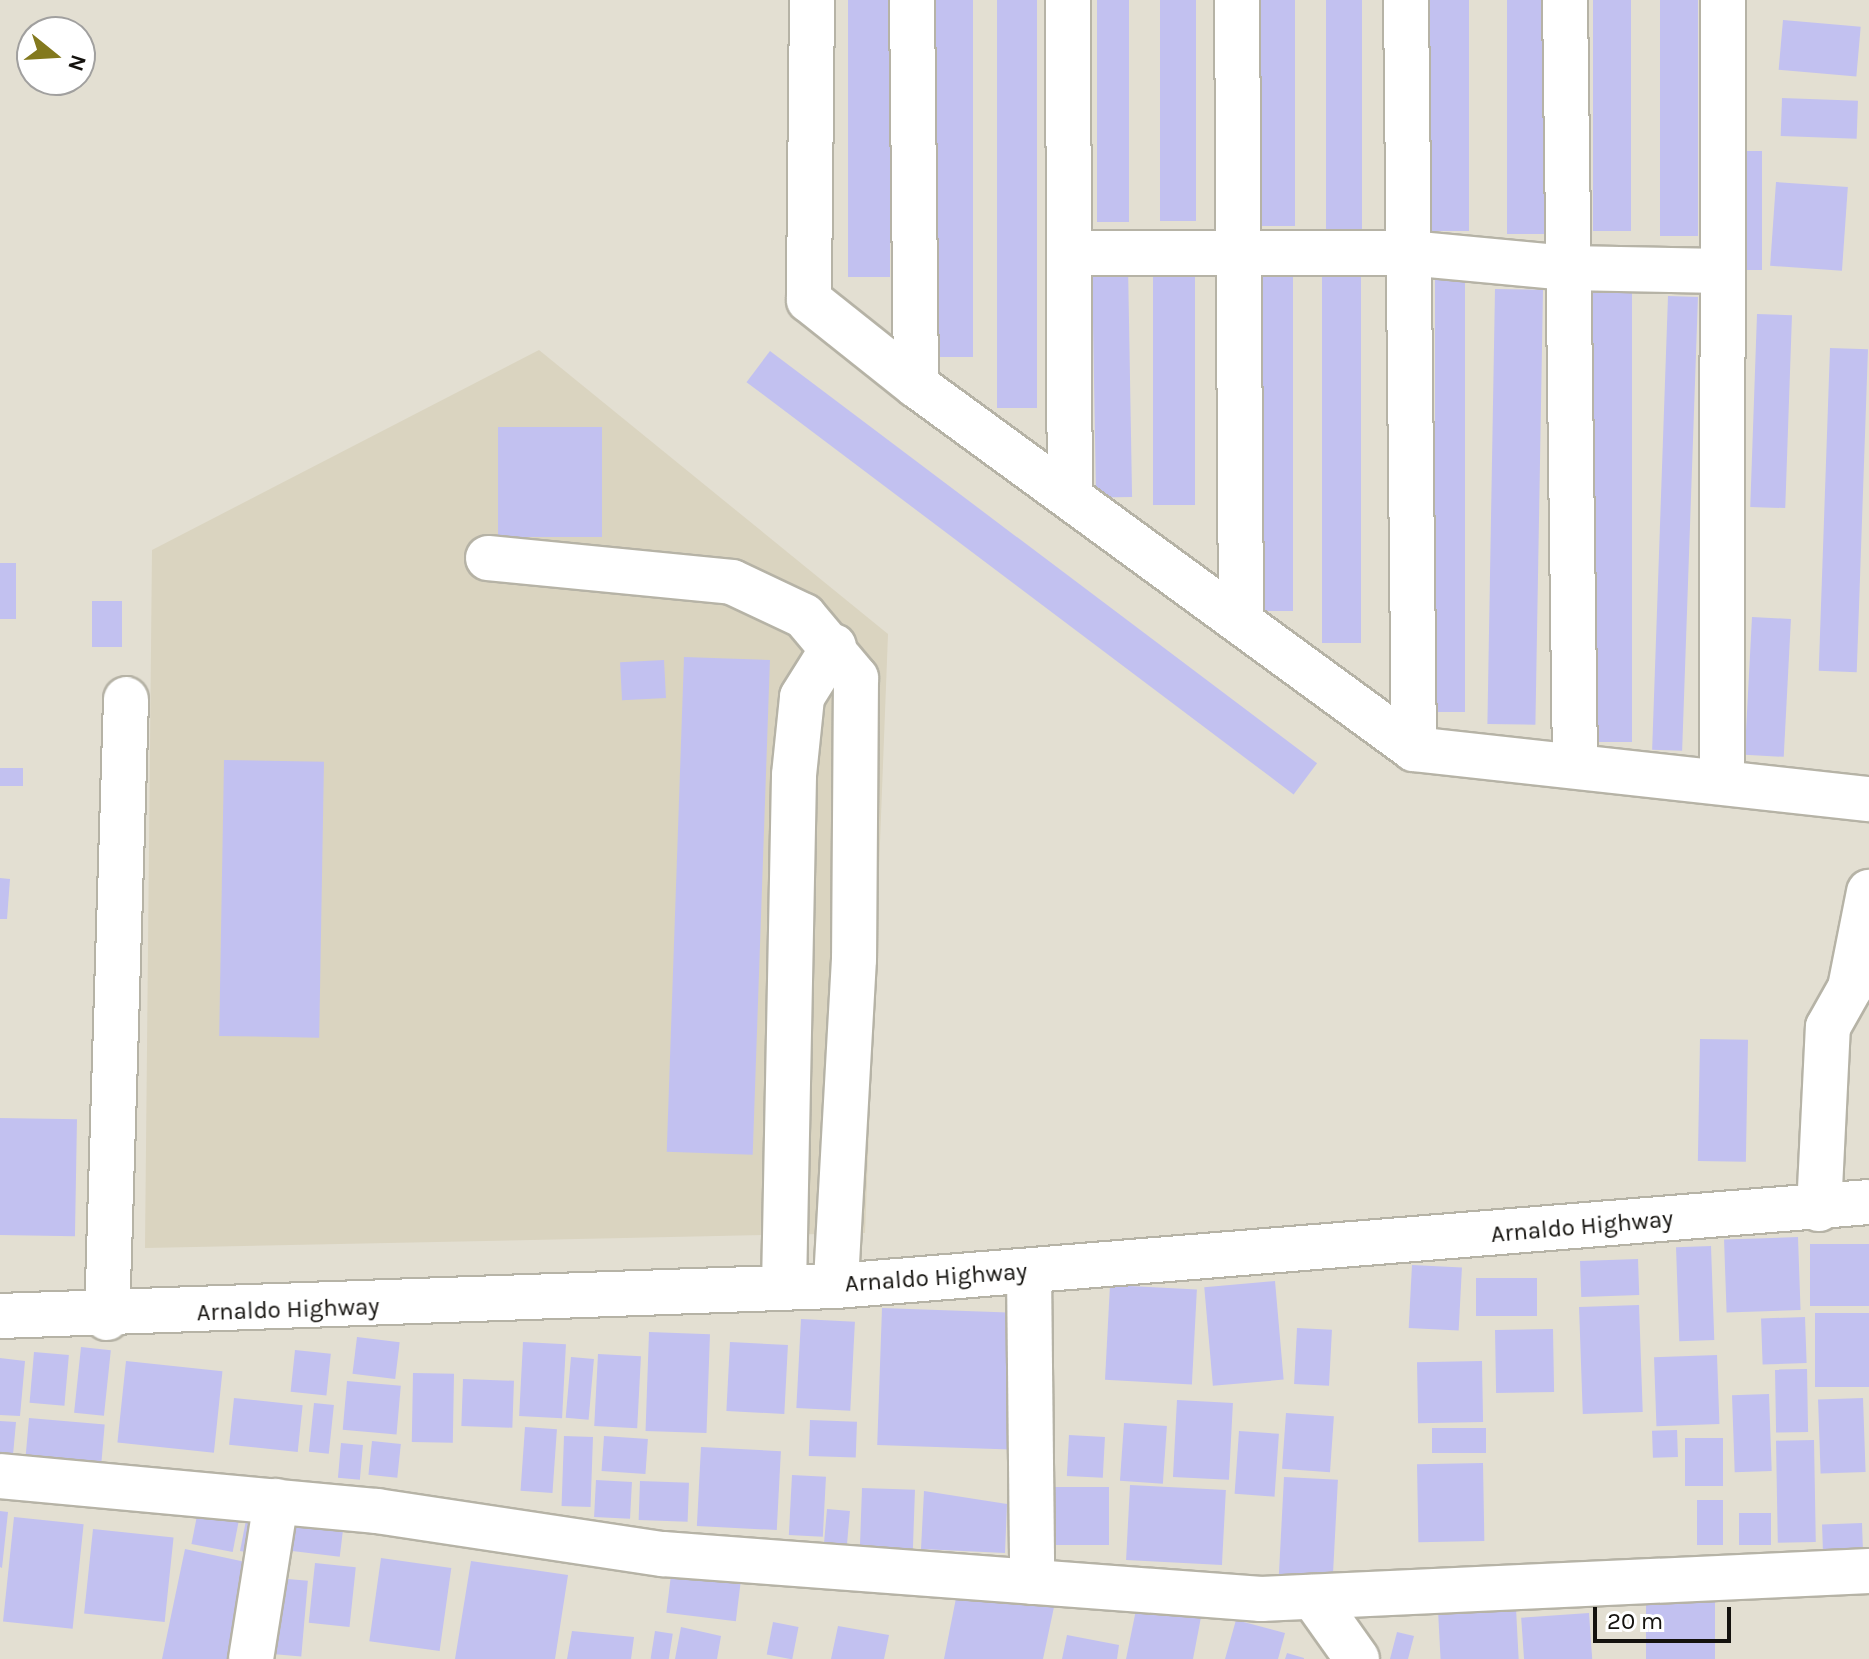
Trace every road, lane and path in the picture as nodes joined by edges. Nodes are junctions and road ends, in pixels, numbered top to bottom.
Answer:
1 (812, 0) edge
2 (912, 0) edge
3 (1068, 0) edge
4 (1237, 0) edge
5 (1406, 0) edge
6 (1565, 0) edge
7 (1723, 0) edge
8 (1239, 249) junction
9 (1071, 253) junction
10 (1408, 253) junction
11 (1568, 268) junction
12 (1722, 271) junction
13 (916, 385) junction
14 (1070, 494) junction
15 (488, 558) dead end
16 (1241, 621) junction
17 (834, 646) junction
18 (126, 699) dead end
19 (1414, 749) junction
20 (1575, 766) junction
21 (1722, 781) junction
22 (1869, 799) edge
23 (1869, 892) edge
24 (1859, 1002) edge
25 (1869, 1202) edge
26 (1819, 1209) junction
27 (1029, 1271) junction
28 (836, 1286) junction
29 (784, 1288) junction
30 (0, 1316) edge
31 (107, 1318) junction
32 (0, 1476) edge
33 (276, 1501) junction
34 (1869, 1571) edge
35 (1032, 1582) junction
36 (1313, 1597) junction
37 (251, 1659) edge
38 (1357, 1659) edge

1 - 13 street
2 - 13 street
3 - 9 street
4 - 8 street
5 - 10 street
6 - 11 street
7 - 12 street
8 - 9 street
8 - 10 street
8 - 16 street
9 - 14 street
10 - 11 street
10 - 19 street
11 - 12 street
11 - 20 street
12 - 21 street
13 - 14 street
14 - 16 street
15 - 17 street
16 - 19 street
17 - 28 street
17 - 29 street
18 - 31 street
19 - 20 street
20 - 21 street
21 - 22 street
23 - 24 street
24 - 26 street
25 - 26 street, Arnaldo Highway
26 - 27 street, Arnaldo Highway
27 - 28 street, Arnaldo Highway
27 - 35 street
28 - 29 street, Arnaldo Highway
29 - 31 street, Arnaldo Highway
30 - 31 street, Arnaldo Highway
32 - 33 street
33 - 35 street
33 - 37 street
34 - 36 street
35 - 36 street
36 - 38 street

